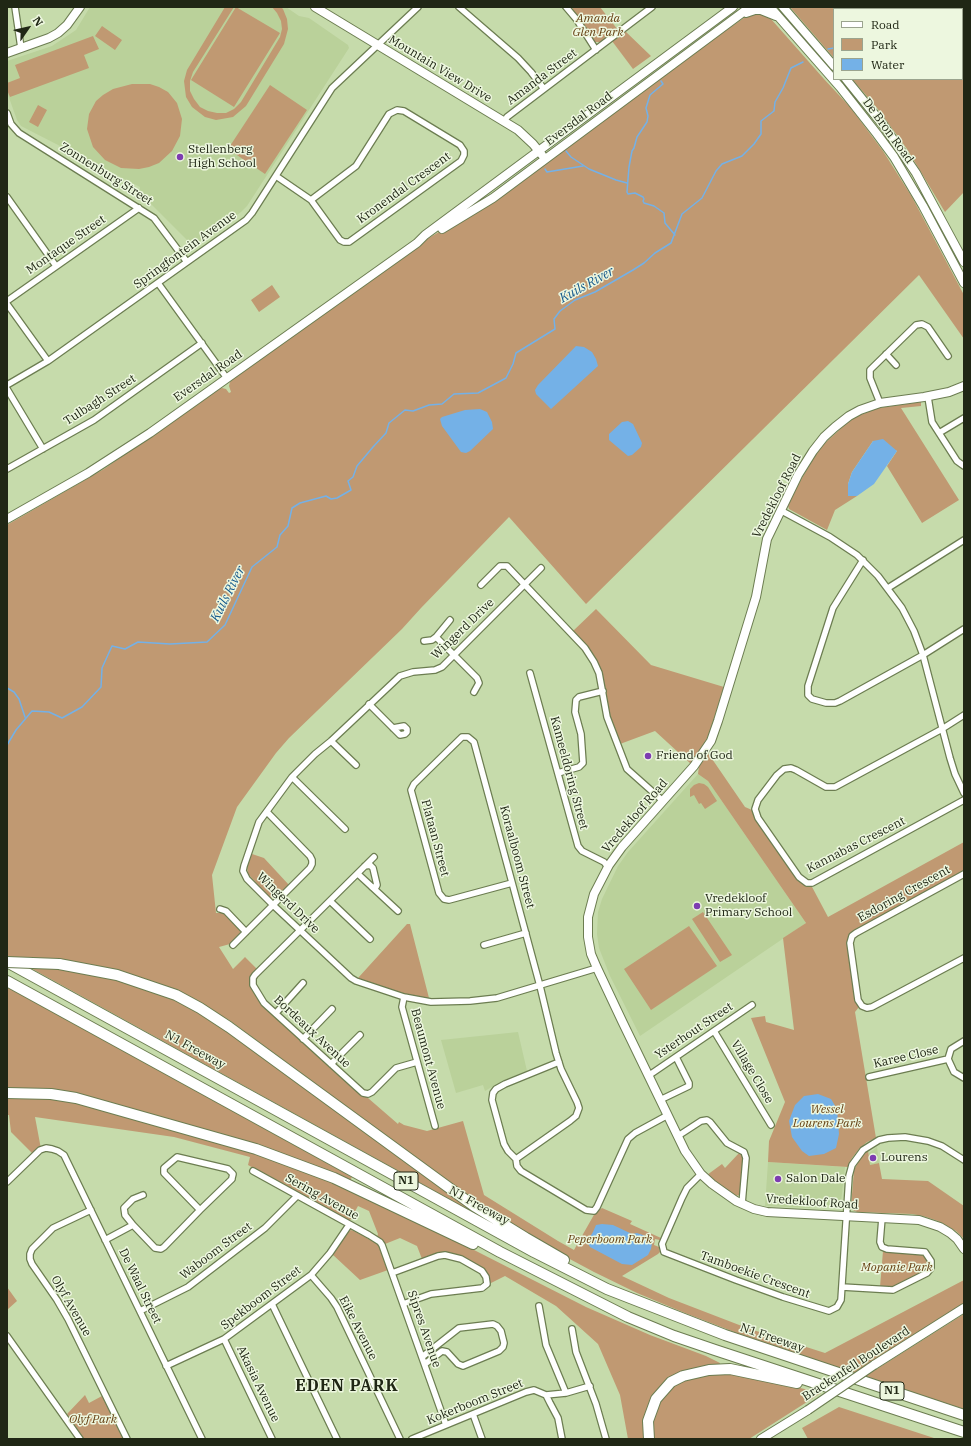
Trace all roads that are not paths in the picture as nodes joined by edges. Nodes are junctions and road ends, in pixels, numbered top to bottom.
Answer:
1 (15, 7) edge
2 (80, 7) edge
3 (315, 7) edge
4 (418, 7) edge
5 (459, 7) edge
6 (566, 7) edge
7 (652, 7) edge
8 (733, 7) edge
9 (750, 7) edge
10 (770, 7) edge
11 (783, 7) edge
12 (738, 16) junction
13 (781, 20) junction
14 (377, 45) junction
15 (21, 48) junction
16 (596, 50) junction
17 (7, 53) edge
18 (833, 65) edge
19 (833, 79) edge
20 (834, 80) edge
21 (847, 80) edge
22 (544, 89) junction
23 (7, 113) edge
24 (8, 121) edge
25 (504, 122) junction
26 (539, 151) junction
27 (545, 159) junction
28 (276, 176) junction
29 (7, 197) edge
30 (310, 200) junction
31 (13, 205) junction
32 (139, 208) junction
33 (7, 210) edge
34 (417, 243) junction
35 (187, 262) junction
36 (964, 262) edge
37 (56, 266) junction
38 (158, 283) junction
39 (964, 283) edge
40 (7, 301) edge
41 (7, 304) edge
42 (202, 343) junction
43 (886, 354) junction
44 (948, 356) dead end
45 (48, 361) junction
46 (896, 364) dead end
47 (226, 378) junction
48 (964, 380) edge
49 (7, 385) edge
50 (964, 386) edge
51 (7, 389) edge
52 (937, 394) junction
53 (928, 397) junction
54 (880, 403) junction
55 (964, 418) edge
56 (939, 433) junction
57 (43, 449) junction
58 (964, 466) edge
59 (7, 469) edge
60 (780, 510) junction
61 (7, 519) edge
62 (964, 540) edge
63 (863, 560) junction
64 (541, 568) dead end
65 (481, 585) dead end
66 (524, 585) junction
67 (888, 588) junction
68 (450, 620) dead end
69 (964, 629) edge
70 (436, 637) junction
71 (424, 641) dead end
72 (454, 655) junction
73 (924, 655) junction
74 (530, 673) dead end
75 (602, 691) junction
76 (474, 692) dead end
77 (370, 704) junction
78 (964, 715) edge
79 (393, 728) dead end
80 (942, 729) junction
81 (468, 737) joint
82 (331, 741) junction
83 (356, 765) dead end
84 (558, 773) junction
85 (292, 777) junction
86 (964, 793) edge
87 (964, 800) edge
88 (663, 801) junction
89 (267, 812) junction
90 (344, 829) dead end
91 (374, 858) dead end
92 (365, 866) junction
93 (607, 866) junction
94 (358, 874) junction
95 (964, 874) edge
96 (512, 883) junction
97 (372, 887) junction
98 (330, 901) junction
99 (273, 905) junction
100 (220, 909) dead end
101 (398, 911) dead end
102 (300, 930) junction
103 (246, 932) junction
104 (526, 933) junction
105 (370, 939) dead end
106 (233, 944) dead end
107 (484, 945) dead end
108 (964, 958) edge
109 (7, 962) edge
110 (596, 968) junction
111 (7, 981) edge
112 (304, 983) dead end
113 (540, 986) junction
114 (404, 997) junction
115 (752, 1005) dead end
116 (332, 1009) dead end
117 (276, 1013) junction
118 (714, 1031) junction
119 (360, 1035) dead end
120 (303, 1039) junction
121 (964, 1041) edge
122 (676, 1057) junction
123 (948, 1059) junction
124 (417, 1062) junction
125 (559, 1062) junction
126 (331, 1064) junction
127 (648, 1076) junction
128 (869, 1077) dead end
129 (964, 1078) edge
130 (7, 1093) edge
131 (660, 1100) junction
132 (668, 1115) junction
133 (771, 1125) dead end
134 (435, 1126) dead end
135 (678, 1136) junction
136 (516, 1159) junction
137 (964, 1160) edge
138 (7, 1171) edge
139 (253, 1171) dead end
140 (701, 1174) junction
141 (12, 1176) junction
142 (7, 1182) edge
143 (143, 1195) dead end
144 (297, 1196) junction
145 (742, 1204) junction
146 (91, 1210) junction
147 (200, 1210) junction
148 (847, 1216) junction
149 (882, 1218) junction
150 (133, 1225) junction
151 (349, 1225) junction
152 (105, 1240) junction
153 (380, 1242) joint
154 (964, 1249) edge
155 (523, 1264) junction
156 (392, 1273) junction
157 (311, 1275) junction
158 (842, 1287) junction
159 (620, 1295) junction
160 (272, 1304) junction
161 (403, 1304) junction
162 (540, 1306) dead end
163 (964, 1308) edge
164 (140, 1312) junction
165 (572, 1329) dead end
166 (7, 1336) edge
167 (224, 1339) junction
168 (422, 1357) junction
169 (424, 1364) junction
170 (166, 1366) junction
171 (590, 1386) junction
172 (826, 1387) junction
173 (566, 1393) junction
174 (546, 1395) junction
175 (473, 1414) junction
176 (964, 1415) edge
177 (446, 1425) junction
178 (964, 1432) edge
179 (80, 1439) edge
180 (126, 1439) edge
181 (202, 1439) edge
182 (272, 1439) edge
183 (337, 1439) edge
184 (400, 1439) edge
185 (412, 1439) edge
186 (482, 1439) edge
187 (562, 1439) edge
188 (606, 1439) edge
189 (649, 1439) edge
190 (760, 1439) edge

1 - 15 street
2 - 15 street
3 - 14 street, Mountain View Drive
4 - 14 street, Springfontein Avenue
5 - 22 street
6 - 16 street
7 - 16 street, Amanda Street
8 - 26 street, Eversdal Road
9 - 12 street, Eversdal Road
10 - 13 street, De Bron Road
11 - 18 street
12 - 13 street
12 - 27 street, Eversdal Road
13 - 19 street, De Bron Road
14 - 25 street, Mountain View Drive
14 - 28 street, Springfontein Avenue
15 - 17 street
16 - 22 street, Amanda Street
20 - 39 street, De Bron Road
21 - 36 street, De Bron Road
22 - 25 street, Amanda Street
23 - 24 street, Zonnenburg Street
24 - 32 street, Zonnenburg Street
25 - 26 street, Mountain View Drive
26 - 27 street, Mountain View Drive
26 - 34 street, Eversdal Road
27 - 34 street, Eversdal Road
28 - 30 street, Kronendal Crescent
28 - 35 street, Springfontein Avenue
29 - 31 street
30 - 30 street, Kronendal Crescent
31 - 33 street
31 - 37 street
32 - 35 street, Zonnenburg Street
32 - 37 street, Montaque Street
34 - 47 street, Eversdal Road
35 - 38 street, Springfontein Avenue
37 - 40 street, Montaque Street
38 - 42 street
38 - 45 street, Springfontein Avenue
41 - 45 street
42 - 47 street
42 - 57 street, Tulbagh Street
43 - 44 street
43 - 46 street
43 - 54 street
45 - 49 street, Springfontein Avenue
47 - 61 street, Eversdal Road
48 - 52 street, Vredekloof Road
50 - 52 street, Vredekloof Road
51 - 57 street
52 - 53 street, Vredekloof Road
53 - 54 street, Vredekloof Road
53 - 56 street
54 - 60 street, Vredekloof Road
55 - 56 street
56 - 58 street
57 - 59 street, Tulbagh Street
60 - 63 street
60 - 88 street, Vredekloof Road
62 - 67 street
63 - 67 street
63 - 73 street
64 - 66 street, Wingerd Drive
65 - 66 street
66 - 72 street, Wingerd Drive
66 - 75 street
67 - 73 street
68 - 70 street
69 - 73 street
70 - 71 street
70 - 72 street
72 - 76 street
72 - 77 street, Wingerd Drive
73 - 80 street
74 - 84 street, Kameeldoring Street
75 - 84 street
75 - 88 street
77 - 79 street
77 - 82 street, Wingerd Drive
78 - 80 street
80 - 86 street
80 - 87 street, Kannabas Crescent
81 - 96 street, Koraalboom Street
81 - 96 street, Plataan Street
82 - 83 street
82 - 85 street, Wingerd Drive
84 - 93 street, Kameeldoring Street
85 - 89 street, Wingerd Drive
85 - 90 street
88 - 93 street, Vredekloof Road
89 - 99 street, Wingerd Drive
89 - 99 street
91 - 92 street, Bordeaux Avenue
92 - 94 street, Bordeaux Avenue
92 - 97 street
93 - 110 street, Vredekloof Road
94 - 97 street
94 - 98 street, Bordeaux Avenue
95 - 108 street, Esdoring Crescent
96 - 104 street, Koraalboom Street
97 - 101 street
98 - 102 street, Bordeaux Avenue
98 - 105 street
99 - 102 street, Wingerd Drive
99 - 103 street
100 - 103 street
102 - 114 street, Wingerd Drive
102 - 117 street, Bordeaux Avenue
103 - 106 street
104 - 107 street
104 - 113 street, Koraalboom Street
109 - 159 highway, N1 Freeway / N1
109 - 159 highway, bridge
110 - 113 street, Wingerd Drive
110 - 127 street, Vredekloof Road
111 - 155 highway, N1
112 - 117 street
113 - 114 street, Wingerd Drive
113 - 125 street, Koraalboom Street
114 - 124 street, Beaumont Avenue
115 - 118 street, Ysterhout Street
116 - 120 street
117 - 120 street, Bordeaux Avenue
118 - 122 street, Ysterhout Street
118 - 133 street, Village Close
119 - 126 street
120 - 126 street, Bordeaux Avenue
121 - 123 street
122 - 127 street, Ysterhout Street
122 - 131 street
123 - 128 street, Karee Close
123 - 129 street
124 - 126 street, Bordeaux Avenue
124 - 134 street, Beaumont Avenue
125 - 136 street, Koraalboom Street
125 - 136 street
127 - 131 street, Vredekloof Road
130 - 155 highway
131 - 132 street, Vredekloof Road
132 - 135 street, Vredekloof Road
132 - 136 street
135 - 140 street, Vredekloof Road
135 - 145 street
137 - 148 street, Tamboekie Crescent
138 - 141 street
139 - 144 street, Sering Avenue
140 - 145 street, Vredekloof Road
140 - 158 street, Tamboekie Crescent
141 - 142 street
141 - 146 street, De Waal Street
143 - 150 street
144 - 151 street, Sering Avenue
144 - 164 street, Waboom Street
145 - 148 street, Vredekloof Road
146 - 152 street, De Waal Street
146 - 180 street, Olyf Avenue
147 - 147 street
147 - 150 street
148 - 149 street, Vredekloof Road
148 - 158 street, Tamboekie Crescent
149 - 154 street, Vredekloof Road
149 - 158 street
150 - 152 street
151 - 153 street, Sering Avenue
151 - 157 street, Spekboom Street
152 - 164 street, De Waal Street
153 - 156 street, Sipres Avenue
155 - 172 highway, N1
156 - 161 street, Sipres Avenue
156 - 161 street
157 - 160 street, Spekboom Street
157 - 184 street, Eike Avenue
159 - 176 highway, N1 Freeway / N1
160 - 167 street, Spekboom Street
160 - 183 street
161 - 168 street, Sipres Avenue
162 - 173 street
163 - 190 street, Brackenfell Boulevard, bridge
164 - 170 street, De Waal Street
165 - 171 street
166 - 179 street
167 - 170 street, Spekboom Street
167 - 182 street, Akasia Avenue
168 - 169 street, Sipres Avenue
168 - 169 street
169 - 177 street, Sipres Avenue
170 - 181 street, De Waal Street
171 - 173 street, Kokerboom Street
171 - 188 street
172 - 178 highway, N1
172 - 189 highway
173 - 174 street, Kokerboom Street
174 - 175 street, Kokerboom Street
174 - 187 street
175 - 177 street, Kokerboom Street
175 - 186 street
177 - 185 street, Kokerboom Street

